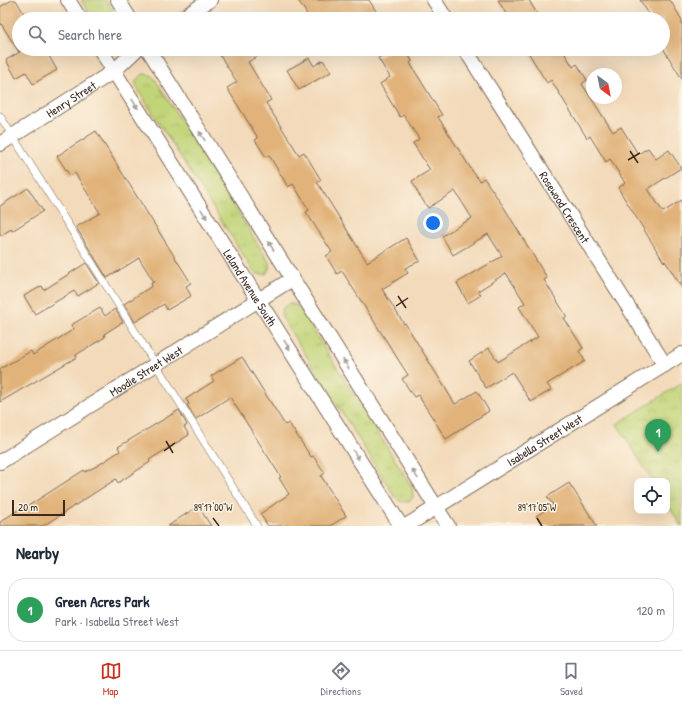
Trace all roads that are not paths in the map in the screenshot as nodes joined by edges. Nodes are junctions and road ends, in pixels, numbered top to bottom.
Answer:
1 (68, 0) edge
2 (118, 0) edge
3 (210, 0) edge
4 (434, 0) edge
5 (76, 12) edge
6 (126, 12) edge
7 (192, 12) edge
8 (442, 12) edge
9 (104, 56) edge
10 (130, 56) edge
11 (152, 56) edge
12 (469, 56) edge
13 (114, 71) junction
14 (0, 116) edge
15 (12, 136) junction
16 (0, 144) edge
17 (292, 279) junction
18 (258, 300) junction
19 (682, 354) edge
20 (157, 363) junction
21 (665, 365) junction
22 (0, 462) edge
23 (436, 507) junction
24 (257, 526) edge
25 (401, 526) edge
26 (406, 526) edge
27 (448, 526) edge

1 - 5 street
2 - 6 street
3 - 7 street
4 - 8 street
9 - 13 street, Leland Avenue South
10 - 13 street, Henry Street
17 -> 11 street
12 - 21 street, Rosewood Crescent
13 - 15 street, Henry Street
13 -> 18 street, Leland Avenue South
14 - 15 lane
15 - 16 street, Henry Street
15 - 20 lane
17 - 18 street, Moodie Street West
23 -> 17 street
18 - 20 street, Moodie Street West
18 -> 25 street, Leland Avenue South
19 - 21 street, Isabella Street West
20 - 22 street, Moodie Street West
20 - 24 lane
21 - 23 street, Isabella Street West
23 - 26 street, Isabella Street West
23 - 27 street

